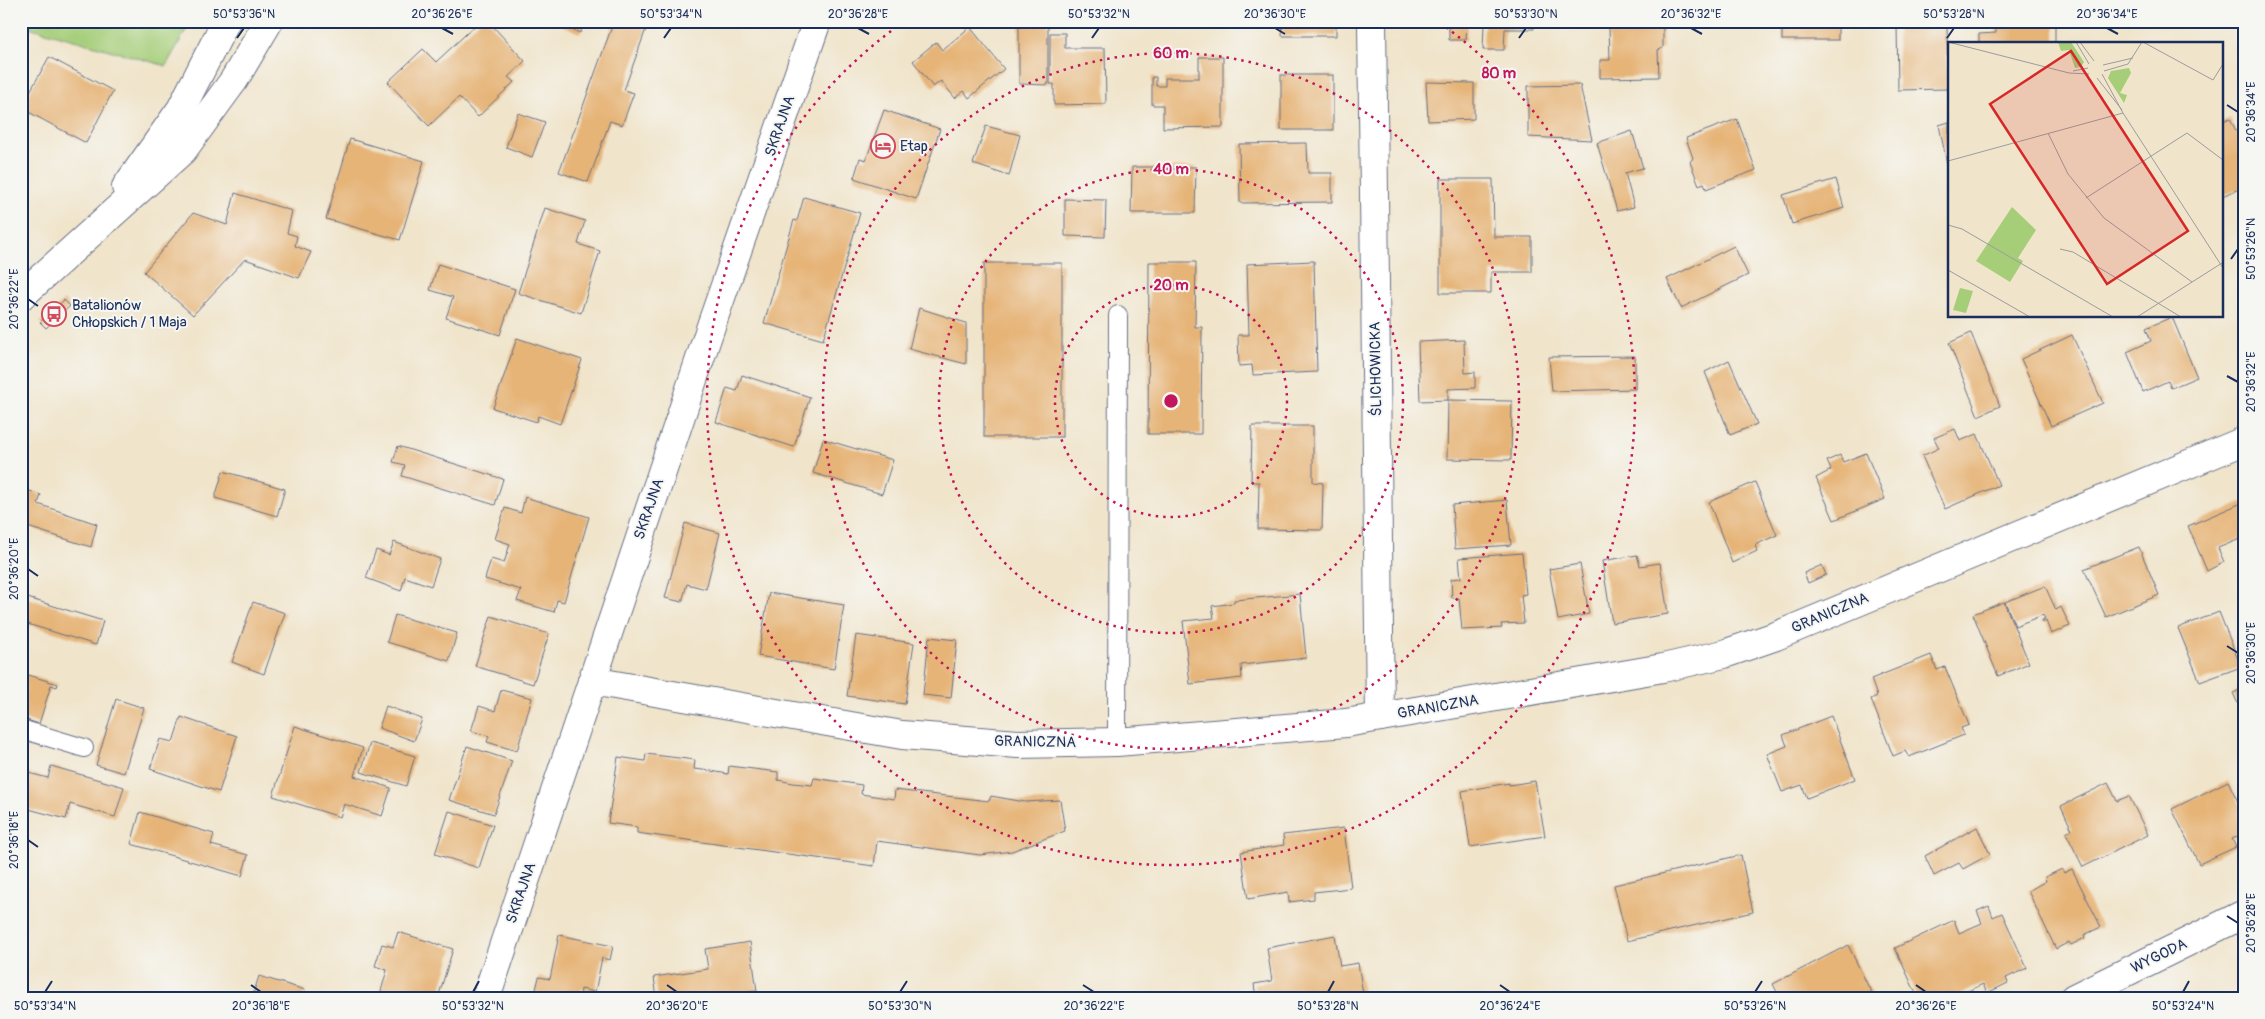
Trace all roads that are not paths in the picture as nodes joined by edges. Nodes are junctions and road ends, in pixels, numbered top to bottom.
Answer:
1 (226, 21) edge
2 (269, 21) edge
3 (816, 21) edge
4 (1372, 21) edge
5 (99, 225) junction
6 (21, 296) edge
7 (1118, 315) dead end
8 (2244, 441) edge
9 (592, 680) junction
10 (1380, 717) junction
11 (21, 729) edge
12 (1117, 742) junction
13 (84, 748) dead end
14 (2244, 914) edge
15 (486, 998) edge
16 (2074, 998) edge

1 - 5 street
2 - 5 street
3 - 9 street, SKRAJNA
4 - 10 street, ŚLICHOWICKA
5 - 6 street
7 - 12 lane
8 - 10 street, GRANICZNA
9 - 12 street, GRANICZNA
9 - 15 street, SKRAJNA
10 - 12 street, GRANICZNA
11 - 13 lane
14 - 16 street, WYGODA

